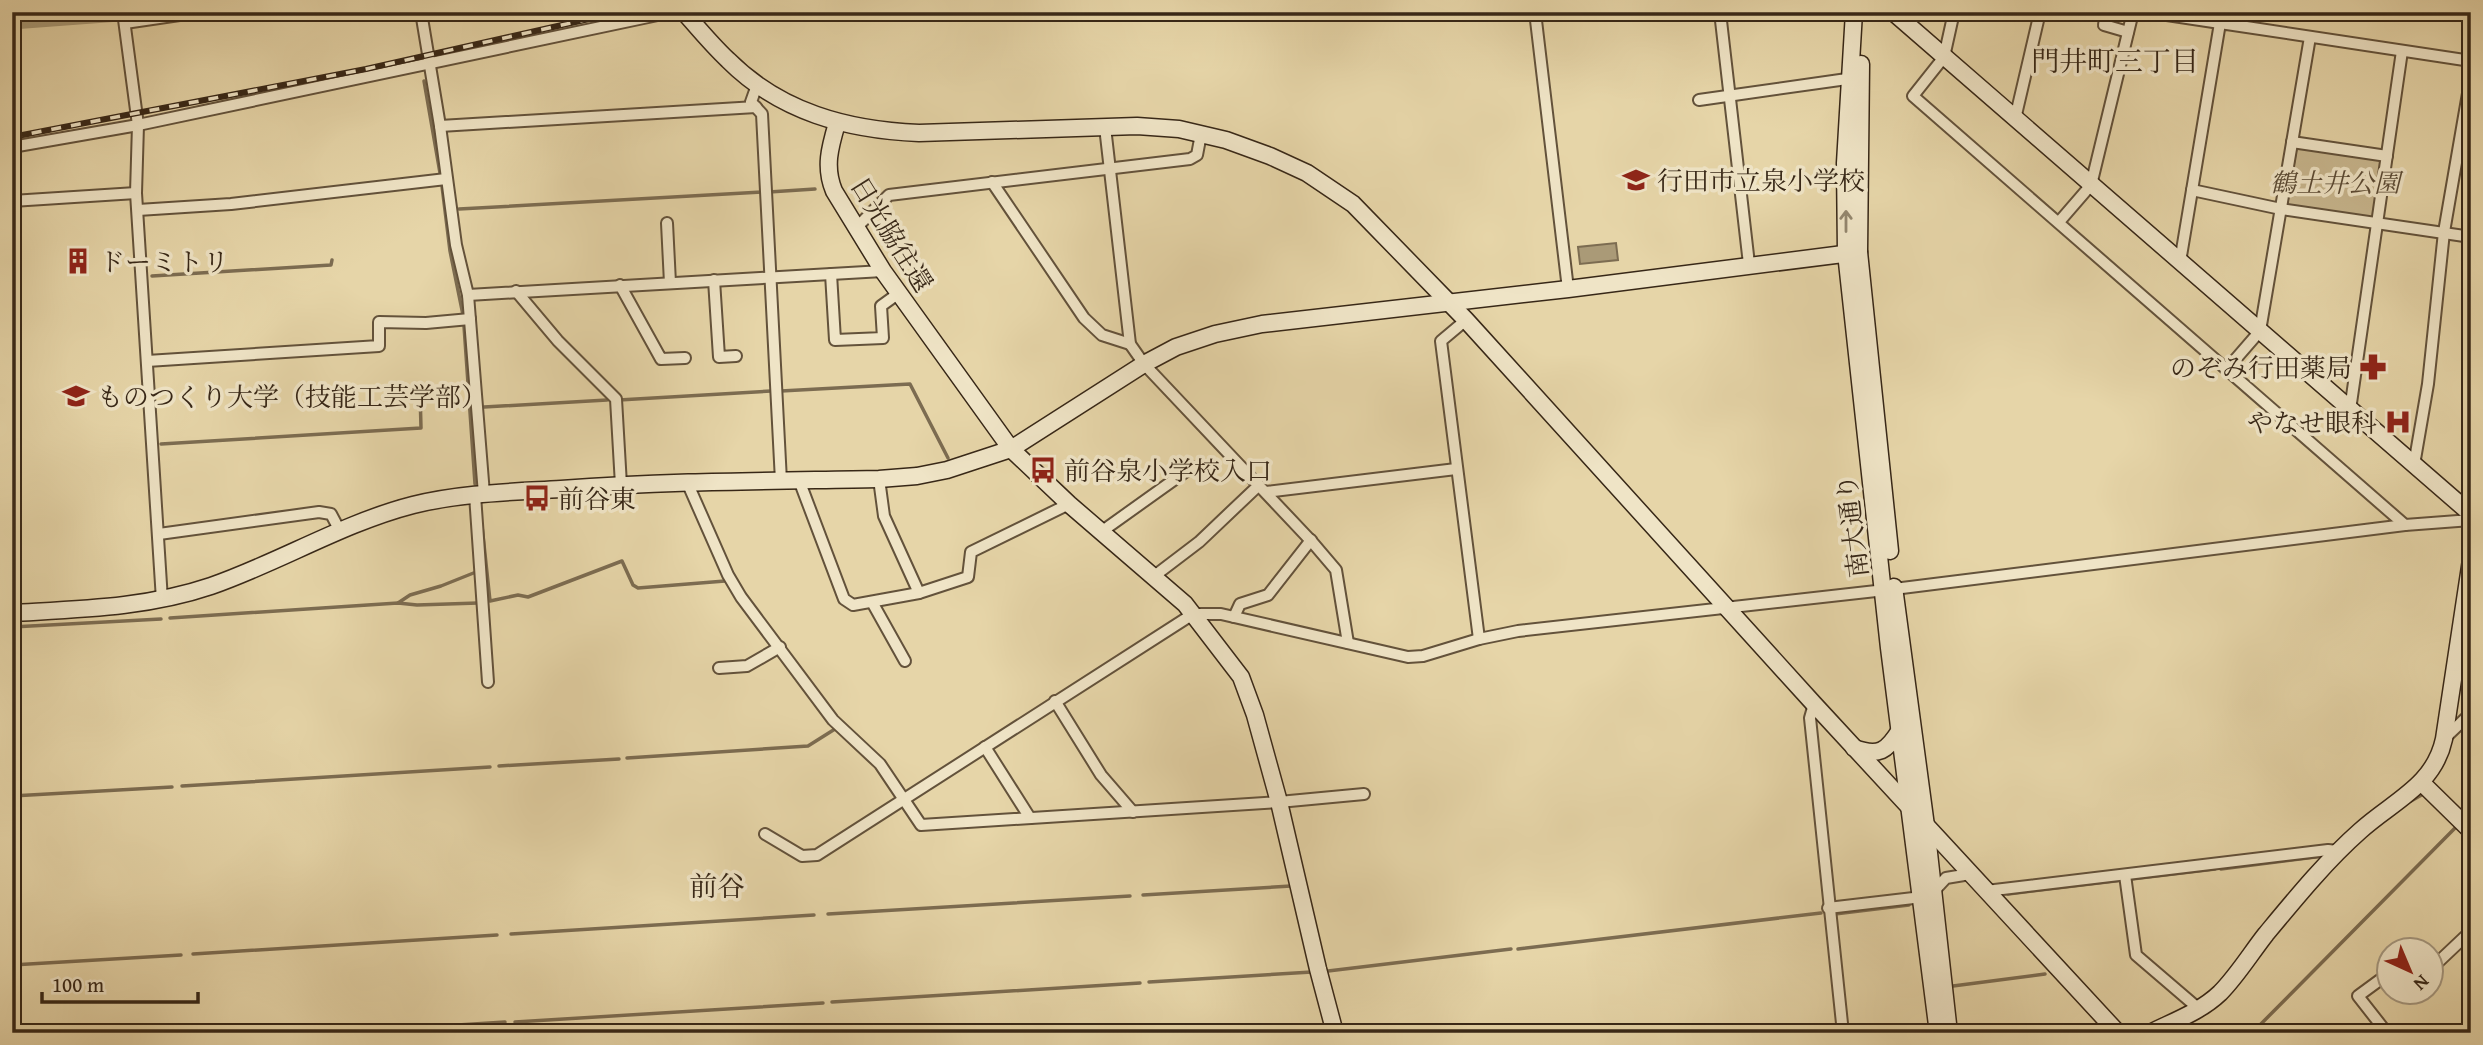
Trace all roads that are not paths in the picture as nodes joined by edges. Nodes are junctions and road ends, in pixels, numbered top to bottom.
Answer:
1 (200, 12) edge
2 (421, 12) edge
3 (672, 12) edge
4 (684, 12) edge
5 (1535, 12) edge
6 (1720, 12) edge
7 (1854, 12) edge
8 (1865, 12) edge
9 (1893, 12) edge
10 (1954, 12) edge
11 (2040, 12) edge
12 (2106, 12) edge
13 (2133, 12) edge
14 (2147, 12) edge
15 (124, 18) edge
16 (2221, 18) edge
17 (2128, 32) junction
18 (2310, 37) junction
19 (2402, 51) junction
20 (1944, 57) junction
21 (2471, 61) edge
22 (429, 65) junction
23 (2471, 76) edge
24 (1855, 78) junction
25 (757, 85) junction
26 (1731, 95) junction
27 (1699, 100) dead end
28 (756, 107) junction
29 (2015, 119) junction
30 (837, 123) junction
31 (138, 125) junction
32 (440, 126) junction
33 (1105, 127) junction
34 (1201, 134) junction
35 (2292, 142) junction
36 (12, 147) edge
37 (2387, 156) junction
38 (1110, 169) junction
39 (446, 179) junction
40 (992, 182) junction
41 (2091, 185) junction
42 (2192, 190) junction
43 (136, 193) junction
44 (12, 201) edge
45 (2281, 209) junction
46 (138, 210) junction
47 (2059, 222) junction
48 (667, 223) dead end
49 (2377, 223) junction
50 (855, 229) junction
51 (2444, 232) junction
52 (2471, 237) edge
53 (1853, 252) junction
54 (2179, 261) junction
55 (1749, 264) junction
56 (883, 271) junction
57 (831, 274) junction
58 (770, 277) junction
59 (714, 280) junction
60 (670, 282) junction
61 (620, 285) junction
62 (1568, 289) junction
63 (516, 291) junction
64 (899, 293) junction
65 (468, 295) junction
66 (1448, 302) junction
67 (470, 319) junction
68 (1466, 320) junction
69 (2260, 331) junction
70 (1130, 345) junction
71 (736, 356) dead end
72 (685, 358) dead end
73 (147, 361) junction
74 (1144, 364) junction
75 (2227, 369) junction
76 (2350, 410) junction
77 (1011, 449) junction
78 (2414, 465) junction
79 (1192, 467) dead end
80 (1457, 469) junction
81 (879, 479) junction
82 (799, 480) junction
83 (781, 481) junction
84 (687, 482) junction
85 (621, 485) junction
86 (1262, 488) junction
87 (480, 495) junction
88 (1069, 504) junction
89 (2471, 514) edge
90 (2471, 520) edge
91 (2405, 525) junction
92 (340, 531) junction
93 (1101, 532) junction
94 (159, 534) junction
95 (1311, 540) junction
96 (2471, 560) edge
97 (1153, 576) junction
98 (1889, 589) junction
99 (919, 593) junction
100 (162, 600) junction
101 (872, 602) junction
102 (1725, 607) junction
103 (12, 613) edge
104 (1193, 614) junction
105 (1234, 617) junction
106 (1479, 639) junction
107 (1348, 643) junction
108 (780, 647) junction
109 (905, 661) dead end
110 (719, 668) dead end
111 (488, 682) dead end
112 (1055, 701) junction
113 (1814, 705) junction
114 (2471, 713) edge
115 (1900, 730) junction
116 (2444, 739) junction
117 (985, 747) junction
118 (1854, 748) junction
119 (2421, 782) junction
120 (1364, 794) dead end
121 (903, 799) junction
122 (1279, 803) junction
123 (1910, 809) junction
124 (1133, 812) junction
125 (1030, 818) junction
126 (2465, 825) edge
127 (1926, 826) junction
128 (765, 834) dead end
129 (2339, 850) junction
130 (1970, 874) junction
131 (2125, 875) junction
132 (1986, 891) junction
133 (1927, 894) junction
134 (1828, 908) junction
135 (2471, 931) edge
136 (2444, 956) edge
137 (2374, 985) edge
138 (2199, 1009) junction
139 (2389, 1032) edge
140 (1335, 1033) edge
141 (1843, 1033) edge
142 (1938, 1033) edge
143 (1949, 1033) edge
144 (2118, 1033) edge
145 (2150, 1033) edge

1 - 15 street
2 - 22 street
3 - 22 street
4 - 25 street
5 - 62 street
6 - 26 street
7 - 24 street, 南大通り
8 - 24 street, 南大通り
9 - 20 street
10 - 20 street
11 - 29 street
12 - 17 street
13 - 17 street
14 - 16 street
15 - 31 street
16 - 18 street
16 - 42 street
17 - 41 street
18 - 19 street
18 - 35 street
19 - 21 street
19 - 37 street
20 - 29 street
20 - 47 street
22 - 31 street
22 - 32 street
23 - 51 street
24 - 26 street
24 - 53 street, 南大通り
25 - 28 street
25 - 30 street
26 - 27 street
26 - 55 street
28 - 32 street
28 - 58 street
29 - 41 street
30 - 33 street
30 - 50 street, 日光脇往還
31 - 36 street
31 - 43 street
32 - 39 street
33 - 34 street
33 - 38 street
34 - 38 street
34 - 66 street
35 - 37 street
35 - 45 street
37 - 49 street
38 - 40 street
38 - 70 street
39 - 46 street
39 - 65 street
40 - 50 street
40 - 70 street
41 - 47 street
41 - 54 street
42 - 45 street
42 - 54 street
43 - 44 street
43 - 46 street
45 - 49 street
45 - 69 street
46 - 73 street
47 - 75 street
48 - 60 street
49 - 51 street
49 - 76 street
50 - 56 street, 日光脇往還
51 - 52 street
51 - 78 street
53 - 55 street
53 - 98 street, 南大通り
54 - 69 street
55 - 62 street
56 - 57 street
56 - 64 street, 日光脇往還
57 - 58 street
57 - 64 street
58 - 59 street
58 - 83 street
59 - 60 street
59 - 71 street
60 - 61 street
61 - 63 street
61 - 72 street
62 - 66 street
63 - 65 street
63 - 85 street
64 - 77 street, 日光脇往還
65 - 67 street
66 - 68 street
66 - 74 street
67 - 73 street
67 - 87 street
68 - 80 street
68 - 102 street
69 - 75 street
69 - 76 street
70 - 74 street
73 - 94 street
74 - 77 street
74 - 86 street
75 - 91 street
76 - 78 street
77 - 81 street
77 - 88 street, 日光脇往還
78 - 89 street
79 - 93 street
80 - 86 street
80 - 106 street
81 - 82 street
81 - 99 street
82 - 83 street
82 - 101 street
83 - 84 street
84 - 85 street
84 - 108 street
85 - 87 street
86 - 95 street
86 - 97 street
87 - 92 street
87 - 111 street
88 - 93 street, 日光脇往還
88 - 99 street
90 - 91 street
91 - 98 street
92 - 94 street
92 - 100 street
93 - 97 street, 日光脇往還
94 - 100 street
95 - 105 street
95 - 107 street
96 - 116 street
97 - 104 street, 日光脇往還
98 - 102 street
98 - 115 street, 南大通り
98 - 127 street, 南大通り
99 - 101 street
100 - 103 street
101 - 109 street
102 - 106 street
102 - 113 street
104 - 105 street
104 - 112 street
104 - 122 street, 日光脇往還
105 - 107 street
106 - 107 street
108 - 110 street
108 - 121 street
112 - 117 street
112 - 124 street
113 - 118 street
113 - 134 street
114 - 116 street
115 - 118 street
115 - 123 street, 南大通り
116 - 119 street
117 - 121 street
117 - 125 street
118 - 123 street
119 - 126 street
119 - 129 street
120 - 122 street
121 - 125 street
121 - 128 street
122 - 124 street
122 - 140 street, 日光脇往還
123 - 127 street
123 - 133 street, 南大通り
124 - 125 street
127 - 130 street
127 - 133 street, 南大通り
129 - 131 street
129 - 138 street
130 - 132 street
130 - 133 street
131 - 132 street
131 - 138 street
132 - 144 street
133 - 134 street
133 - 142 street, 南大通り
133 - 143 street, 南大通り
134 - 141 street
135 - 136 street
137 - 139 street
138 - 145 street

